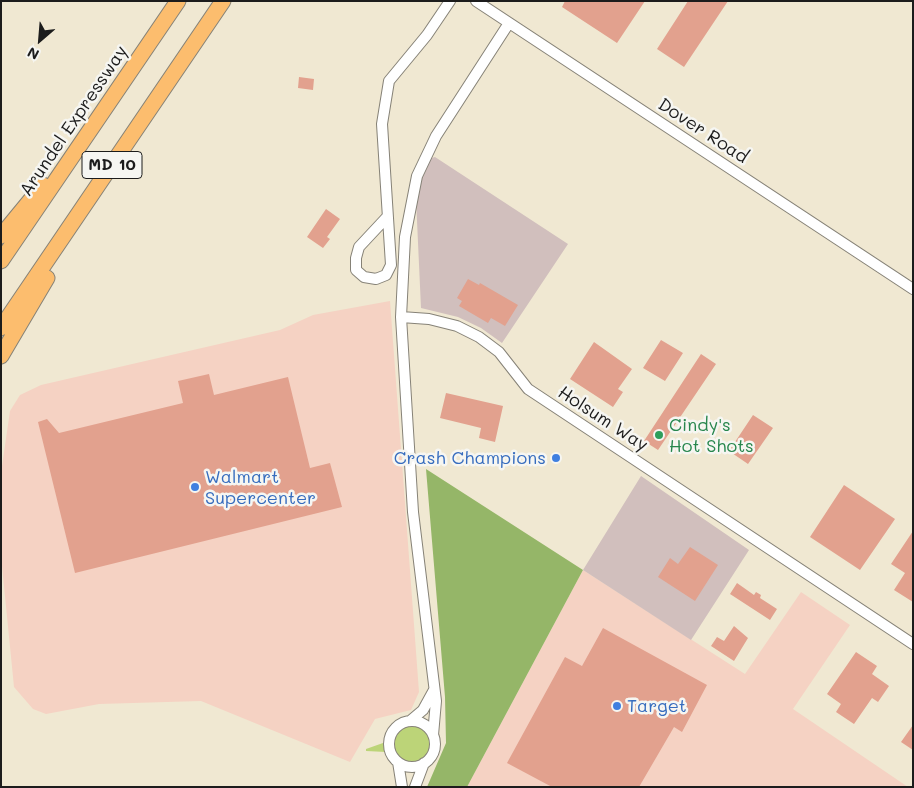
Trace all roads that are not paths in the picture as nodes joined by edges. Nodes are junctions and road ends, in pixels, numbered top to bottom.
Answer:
1 (178, 1) edge
2 (224, 1) edge
3 (450, 1) edge
4 (476, 1) edge
5 (509, 23) junction
6 (107, 106) junction
7 (152, 106) junction
8 (387, 217) junction
9 (1, 236) edge
10 (1, 261) edge
11 (913, 289) edge
12 (401, 318) junction
13 (1, 328) edge
14 (1, 356) edge
15 (913, 644) edge
16 (434, 690) junction
17 (410, 721) junction
18 (433, 735) junction
19 (398, 762) junction
20 (424, 763) junction
21 (402, 787) edge
22 (415, 787) edge

1 - 6 highway, Arundel Expressway / MD 10
2 - 7 highway, MD 10
3 - 8 street
4 - 5 street, Dover Road
5 - 11 street, Dover Road
5 - 12 street
6 - 9 highway
6 - 10 highway, Arundel Expressway / MD 10
7 - 13 highway, MD 10
7 - 14 highway
8 - 8 street
12 - 15 street, Holsum Way
12 - 16 street
16 - 17 street
16 - 18 street
17 - 18 street
17 - 19 street
18 - 20 street
19 - 20 street
19 - 21 street
20 - 22 street

